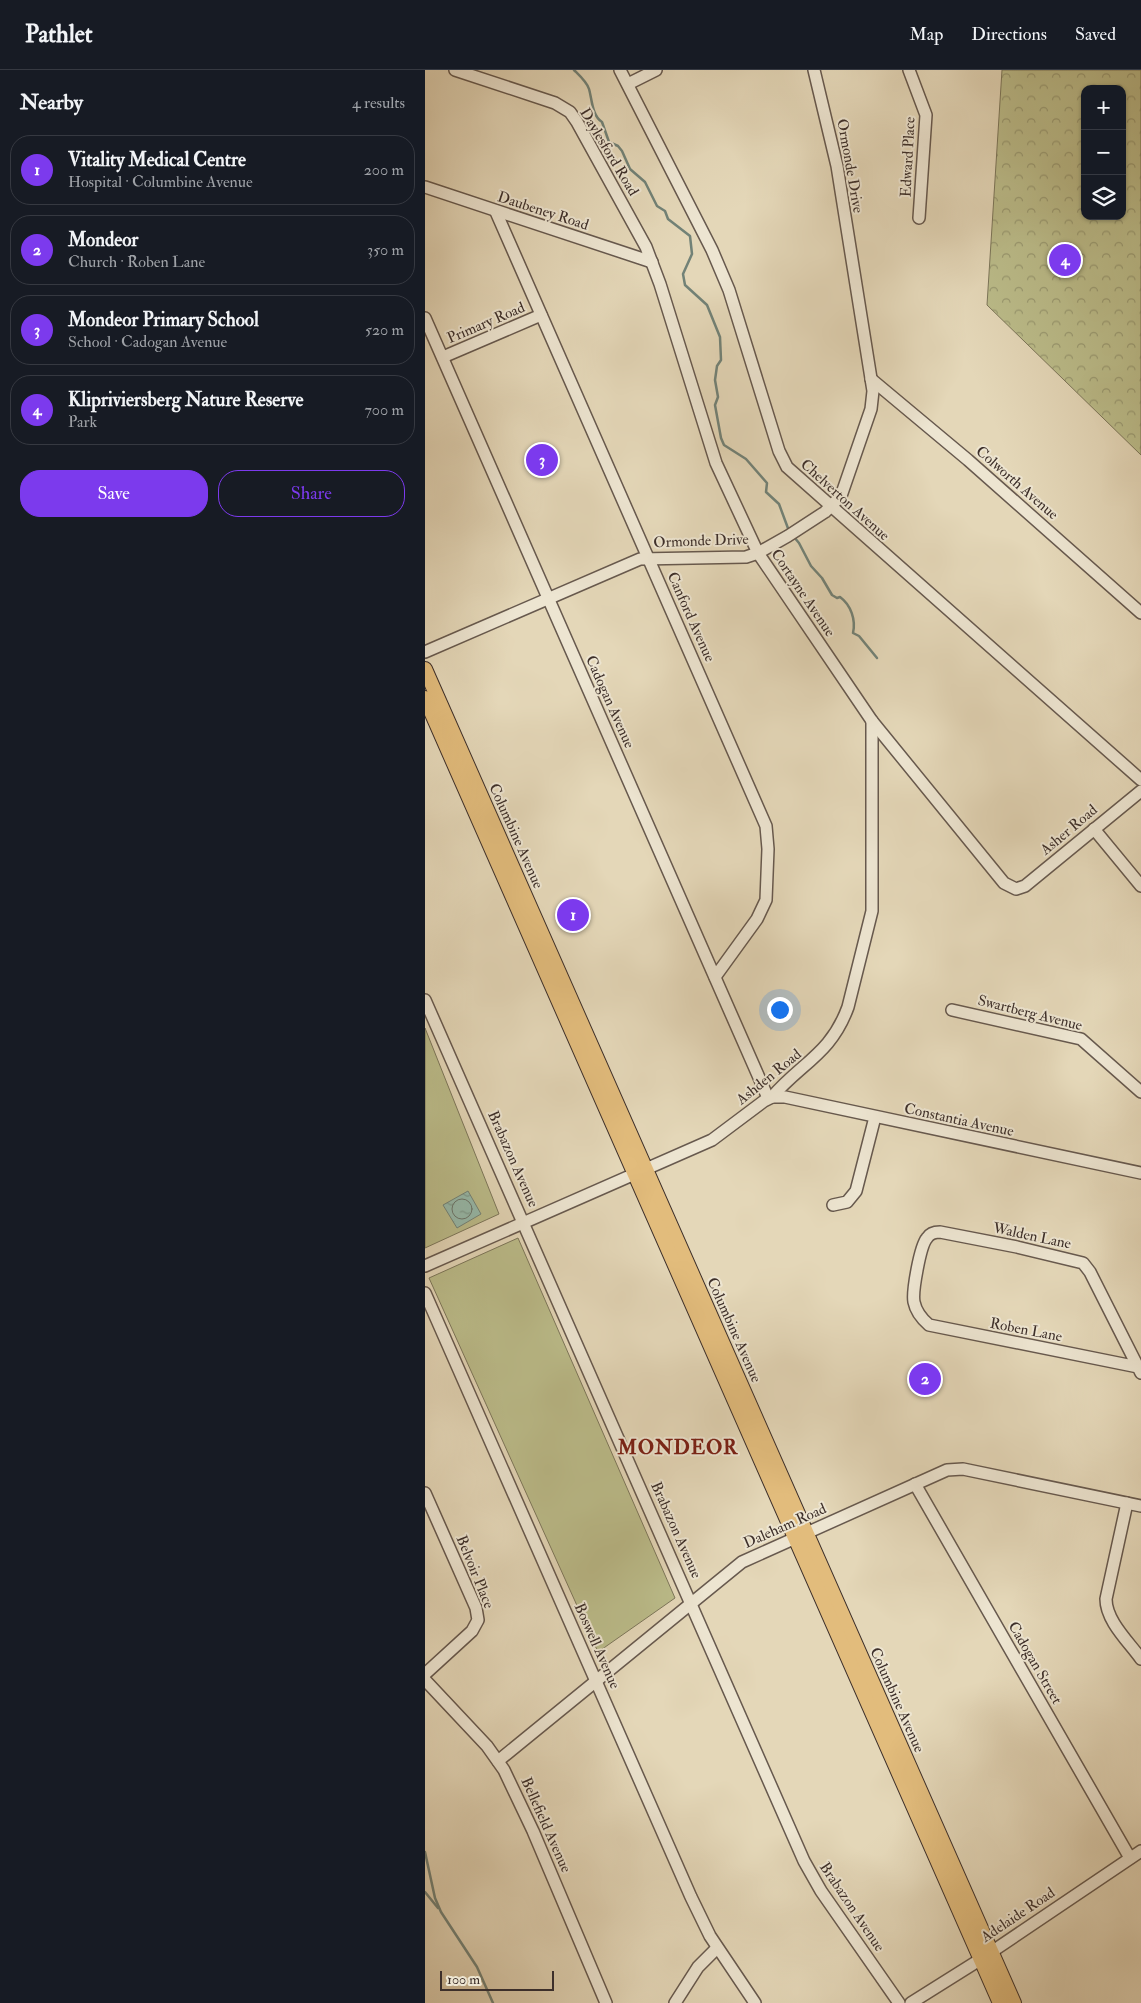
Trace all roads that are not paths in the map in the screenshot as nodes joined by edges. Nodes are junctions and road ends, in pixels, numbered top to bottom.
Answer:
1 (455, 70) edge
2 (620, 70) edge
3 (656, 70) edge
4 (814, 70) edge
5 (909, 70) edge
6 (628, 84) junction
7 (425, 187) edge
8 (496, 212) junction
9 (919, 218) dead end
10 (652, 262) junction
11 (541, 315) junction
12 (425, 318) edge
13 (443, 358) junction
14 (871, 379) junction
15 (830, 508) junction
16 (758, 553) junction
17 (649, 557) junction
18 (548, 598) junction
19 (1141, 613) edge
20 (425, 652) edge
21 (425, 669) edge
22 (425, 698) edge
23 (872, 721) junction
24 (1141, 780) edge
25 (471, 789) junction
26 (1141, 791) edge
27 (1094, 829) junction
28 (1141, 886) edge
29 (1016, 890) joint
30 (715, 977) junction
31 (425, 1002) edge
32 (952, 1010) dead end
33 (1141, 1092) edge
34 (770, 1098) junction
35 (875, 1117) junction
36 (641, 1172) junction
37 (1141, 1173) edge
38 (833, 1205) dead end
39 (524, 1222) junction
40 (425, 1266) edge
41 (425, 1293) edge
42 (916, 1310) joint
43 (1139, 1370) edge
44 (915, 1484) junction
45 (425, 1493) edge
46 (1127, 1503) junction
47 (1141, 1506) edge
48 (801, 1535) junction
49 (691, 1602) junction
50 (1141, 1659) edge
51 (425, 1674) edge
52 (425, 1680) edge
53 (597, 1681) junction
54 (499, 1761) junction
55 (1141, 1851) edge
56 (1129, 1858) junction
57 (717, 1948) junction
58 (986, 1955) junction
59 (606, 2003) edge
60 (675, 2003) edge
61 (755, 2003) edge
62 (899, 2003) edge
63 (911, 2003) edge
64 (1000, 2003) edge
65 (1014, 2003) edge

1 - 10 street, Daylesford Road
2 - 6 street, Chelverton Avenue
3 - 6 street
4 - 14 street, Ormonde Drive
5 - 9 street, Edward Place
6 - 15 street, Chelverton Avenue
7 - 8 street, Daubeney Road
8 - 10 street, Daubeney Road
8 - 11 street, Canford Avenue
10 - 16 street, Cortayne Avenue
11 - 13 street, Primary Road
11 - 17 street, Canford Avenue
12 - 13 street, Cadogan Avenue
13 - 18 street, Cadogan Avenue
14 - 15 street, Ormonde Drive
14 - 19 street, Colworth Avenue
15 - 16 street, Ormonde Drive
15 - 24 street, Chelverton Avenue
16 - 17 street, Ormonde Drive
16 - 23 street, Cortayne Avenue
17 - 18 street, Ormonde Drive
17 - 30 street, Canford Avenue
18 - 20 street, Ormonde Drive
18 - 30 street, Cadogan Avenue
21 - 25 main road, Columbine Avenue
22 - 25 main road, Columbine Avenue
23 - 29 street, Cortayne Avenue
23 - 34 street, Ashden Road
25 - 36 main road, Columbine Avenue
26 - 27 street, Asher Road
27 - 28 street
27 - 29 street, Asher Road
30 - 34 street, Cadogan Avenue
31 - 39 street, Brabazon Avenue
32 - 33 street, Swartberg Avenue
34 - 35 street, Constantia Avenue
34 - 36 street, Ashden Road
35 - 37 street, Constantia Avenue
35 - 38 street
36 - 39 street, Ashden Road
36 - 48 main road, Columbine Avenue
39 - 40 street, Ashden Road
39 - 49 street, Brabazon Avenue
41 - 53 street, Boswell Avenue
42 - 43 street, Roben Lane
42 - 43 street, Walden Lane
44 - 46 street, Daleham Road
44 - 48 street, Daleham Road
44 - 56 street, Cadogan Street
45 - 51 street, Belvoir Place
46 - 47 street, Daleham Road
46 - 50 street
48 - 49 street, Daleham Road
48 - 58 main road, Columbine Avenue
49 - 53 street, Daleham Road
49 - 62 street, Brabazon Avenue
52 - 54 street, Bellefield Avenue
53 - 54 street, Daleham Road
53 - 57 street, Boswell Avenue
54 - 59 street, Bellefield Avenue
55 - 56 street, Adelaide Road
56 - 58 street, Adelaide Road
57 - 60 street
57 - 61 street, Boswell Avenue
58 - 63 street, Adelaide Road
58 - 64 main road, Columbine Avenue
58 - 65 main road, Columbine Avenue

